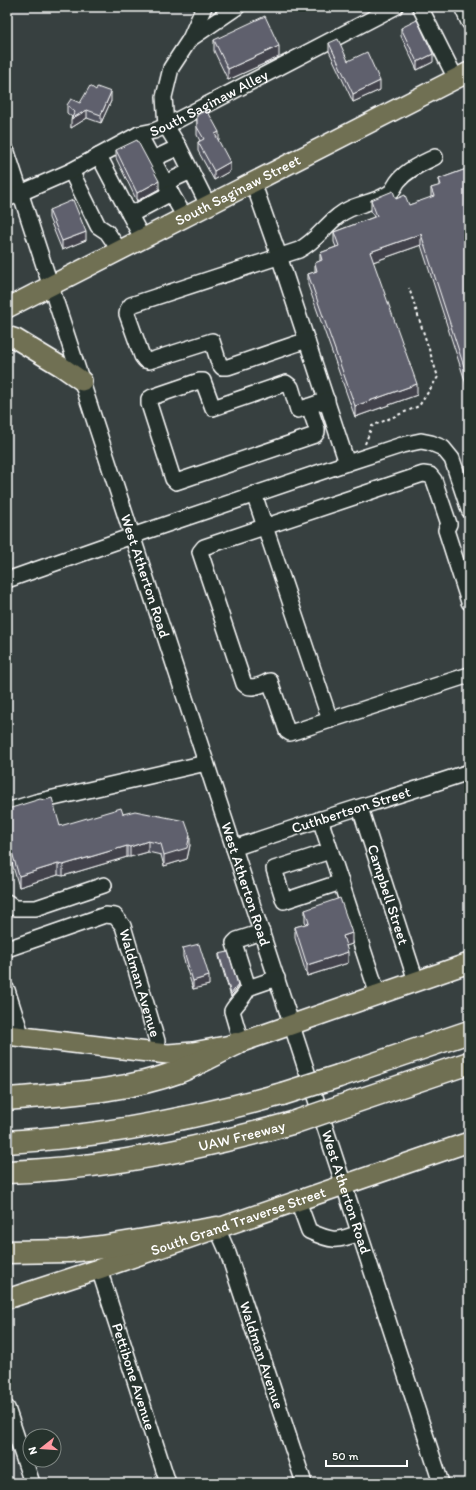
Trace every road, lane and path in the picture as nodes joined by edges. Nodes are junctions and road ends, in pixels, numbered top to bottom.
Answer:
1 (204, 7) edge
2 (237, 7) edge
3 (395, 7) edge
4 (420, 7) edge
5 (462, 7) edge
6 (469, 22) edge
7 (190, 39) junction
8 (462, 76) edge
9 (166, 126) junction
10 (139, 134) junction
11 (179, 147) junction
12 (7, 152) edge
13 (99, 156) junction
14 (435, 157) dead end
15 (153, 159) junction
16 (71, 171) junction
17 (191, 171) junction
18 (253, 182) junction
19 (168, 188) junction
20 (14, 196) edge
21 (208, 206) junction
22 (130, 215) junction
23 (185, 217) junction
24 (142, 238) junction
25 (120, 251) junction
26 (279, 256) junction
27 (51, 285) junction
28 (409, 288) dead end
29 (7, 308) edge
30 (7, 336) edge
31 (307, 340) junction
32 (82, 381) junction
33 (327, 400) junction
34 (309, 406) junction
35 (364, 450) dead end
36 (347, 463) junction
37 (254, 494) junction
38 (469, 510) edge
39 (266, 527) junction
40 (132, 536) junction
41 (7, 580) edge
42 (469, 602) edge
43 (469, 675) edge
44 (330, 720) junction
45 (206, 763) junction
46 (469, 772) edge
47 (360, 808) junction
48 (7, 811) edge
49 (320, 819) junction
50 (234, 848) junction
51 (330, 851) junction
52 (341, 882) junction
53 (104, 885) dead end
54 (7, 902) edge
55 (262, 932) junction
56 (7, 949) edge
57 (469, 963) edge
58 (276, 978) junction
59 (416, 981) junction
60 (248, 988) junction
61 (7, 990) edge
62 (378, 994) junction
63 (292, 1024) junction
64 (465, 1034) edge
65 (14, 1036) edge
66 (238, 1043) junction
67 (156, 1053) junction
68 (468, 1064) edge
69 (7, 1099) edge
70 (7, 1142) edge
71 (469, 1142) edge
72 (7, 1172) edge
73 (344, 1185) junction
74 (298, 1201) junction
75 (217, 1228) junction
76 (359, 1233) junction
77 (7, 1252) edge
78 (99, 1269) junction
79 (7, 1299) edge
80 (7, 1408) edge
81 (32, 1483) edge
82 (168, 1483) edge
83 (304, 1483) edge
84 (441, 1483) edge

1 - 7 street
2 - 7 street
3 - 9 street, South Saginaw Alley
4 - 8 street
5 - 6 street
7 - 9 street
8 - 18 main road, South Saginaw Street
9 - 10 street, South Saginaw Alley
9 - 11 street
10 - 13 street, South Saginaw Alley
10 - 15 street
11 - 15 street
11 - 17 street
12 - 20 street, West Atherton Road
13 - 16 street, South Saginaw Alley
13 - 22 street
14 - 26 street
15 - 19 street
16 - 20 street, South Saginaw Alley
16 - 25 street
17 - 19 street
17 - 21 street
18 - 21 main road, South Saginaw Street
18 - 26 street
19 - 22 street
19 - 23 street
20 - 27 street, West Atherton Road
21 - 23 main road, South Saginaw Street
22 - 24 street
23 - 24 main road, South Saginaw Street
24 - 25 main road, South Saginaw Street
25 - 27 main road, South Saginaw Street
26 - 31 street
26 - 31 street
27 - 29 main road, South Saginaw Street
27 - 32 street, West Atherton Road
28 - 35 path
30 - 32 main road
31 - 33 street
32 - 40 street, West Atherton Road
33 - 34 street
33 - 36 street
34 - 34 street
36 - 37 street
36 - 38 street
37 - 39 street
37 - 40 street
39 - 42 street
39 - 44 street
39 - 44 street
40 - 41 street
40 - 45 street, West Atherton Road
43 - 44 street
45 - 48 street
45 - 50 street, West Atherton Road
46 - 47 street, Cuthbertson Street
47 - 49 street, Cuthbertson Street
47 - 59 street, Campbell Street
49 - 50 street, Cuthbertson Street
49 - 51 street
50 - 55 street, West Atherton Road
51 - 52 street
51 - 52 street
52 - 62 street
53 - 54 street
55 - 58 street, West Atherton Road
55 - 60 street
56 - 67 street, Waldman Avenue
57 - 59 main road
58 - 60 street
58 - 63 street, West Atherton Road
59 - 62 main road
60 - 66 street
61 - 65 street
62 - 63 main road
63 - 66 main road
63 - 73 street, West Atherton Road
64 - 70 highway, UAW Freeway, bridge
65 - 67 main road
66 - 67 main road
66 - 69 highway
68 - 72 highway, UAW Freeway, bridge
71 - 73 main road, South Grand Traverse Street
73 - 74 main road, South Grand Traverse Street
73 - 76 street, West Atherton Road
74 - 75 main road, South Grand Traverse Street
74 - 76 street
75 - 77 highway
75 - 78 main road, South Grand Traverse Street
75 - 83 street, Waldman Avenue
76 - 84 street, West Atherton Road
78 - 79 main road, South Grand Traverse Street
78 - 82 street, Pettibone Avenue
80 - 81 street

